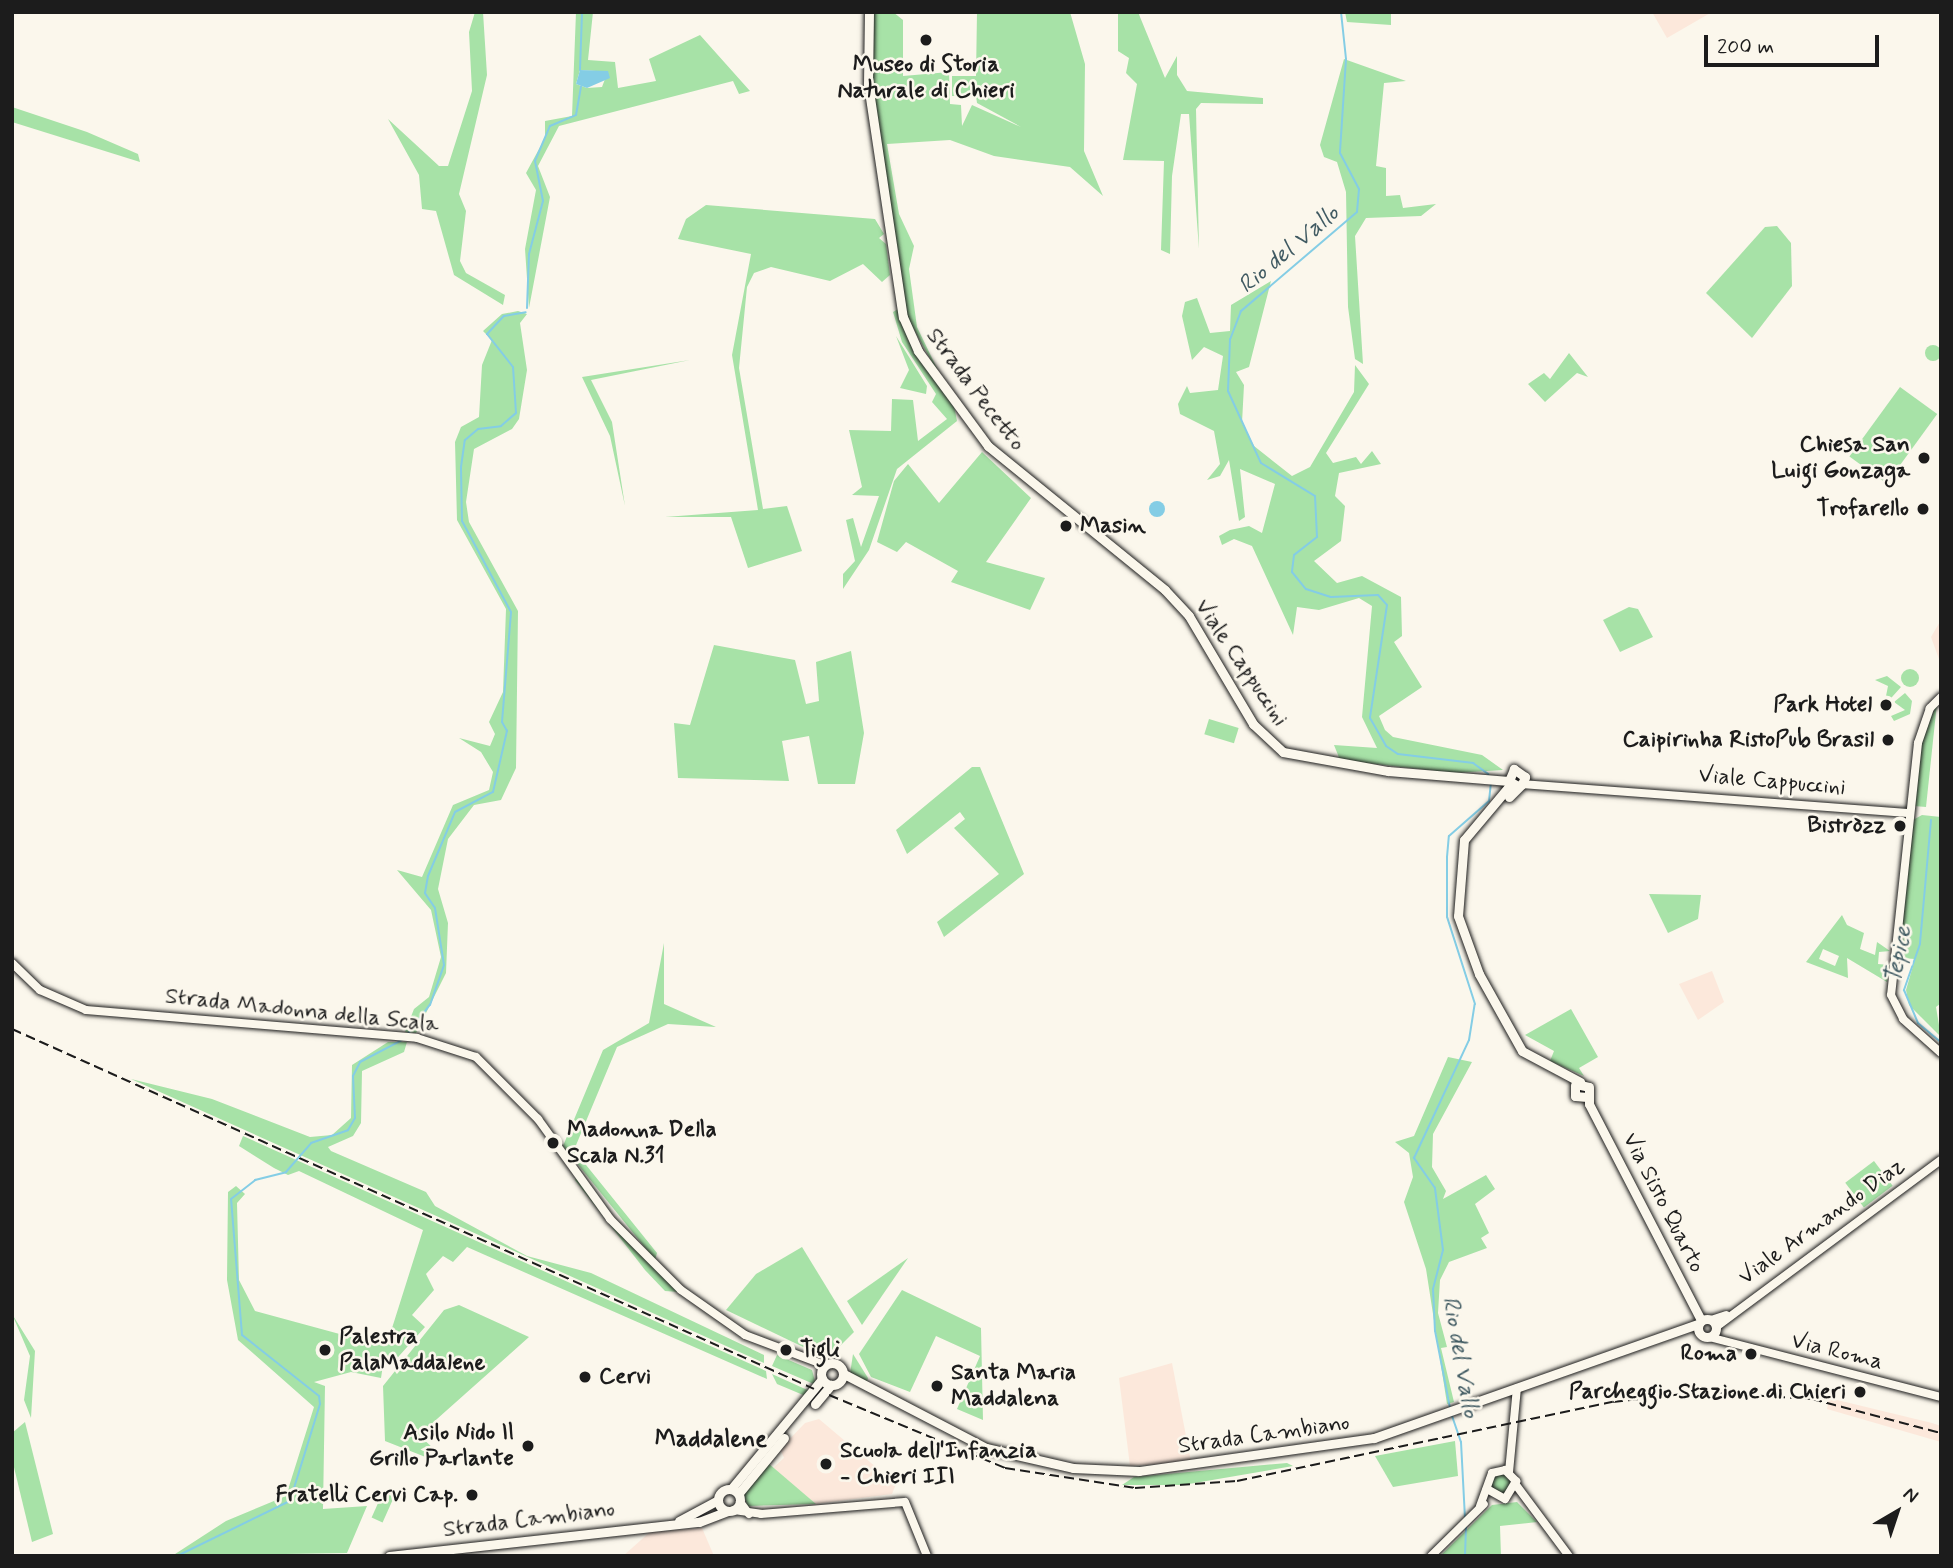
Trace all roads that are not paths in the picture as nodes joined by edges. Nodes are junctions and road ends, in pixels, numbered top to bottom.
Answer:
1 (869, 12) edge
2 (1137, 563) joint
3 (1941, 697) edge
4 (1507, 779) junction
5 (1907, 813) junction
6 (12, 962) edge
7 (1941, 1053) edge
8 (1575, 1081) junction
9 (1586, 1100) junction
10 (1941, 1160) edge
11 (1707, 1328) junction
12 (810, 1364) junction
13 (825, 1365) junction
14 (822, 1377) junction
15 (838, 1380) junction
16 (1517, 1388) junction
17 (1941, 1397) edge
18 (1506, 1449) junction
19 (1496, 1471) junction
20 (1509, 1472) junction
21 (1516, 1485) junction
22 (1487, 1489) junction
23 (737, 1495) junction
24 (1508, 1497) junction
25 (1496, 1499) junction
26 (718, 1500) junction
27 (1480, 1506) junction
28 (1532, 1506) junction
29 (730, 1511) junction
30 (749, 1514) junction
31 (674, 1523) junction
32 (388, 1556) edge
33 (927, 1556) edge
34 (1432, 1556) edge
35 (1569, 1556) edge

1 - 2 main road, Strada Pecetto
2 - 4 main road, Viale Cappuccini
3 - 5 street
4 - 5 street, Viale Cappuccini
4 - 8 main road
5 - 7 street
6 - 12 street, Strada Madonna della Scala
8 - 9 main road
8 - 9 main road
9 - 11 main road, Via Sisto Quarto
10 - 11 street, Viale Armando Diaz
11 - 16 main road, Strada Cambiano
11 - 17 street, Via Roma
12 - 13 street
12 - 14 street
13 - 14 main road
13 - 15 main road
14 - 15 main road
14 - 23 main road
15 - 16 main road, Strada Cambiano
15 - 23 main road
16 - 18 street
18 - 19 street
18 - 20 street
19 - 20 street
19 - 22 street
20 - 21 street
21 - 24 street
21 - 28 street
22 - 25 street
22 - 27 street
23 - 26 main road, Strada Cambiano
23 - 29 main road
23 - 30 street
24 - 25 street
24 - 28 street
25 - 27 street
26 - 29 main road
26 - 31 main road, Strada Cambiano
27 - 34 street
28 - 35 street
29 - 30 street
29 - 31 main road, Strada Cambiano
30 - 33 street
31 - 32 main road, Strada Cambiano

